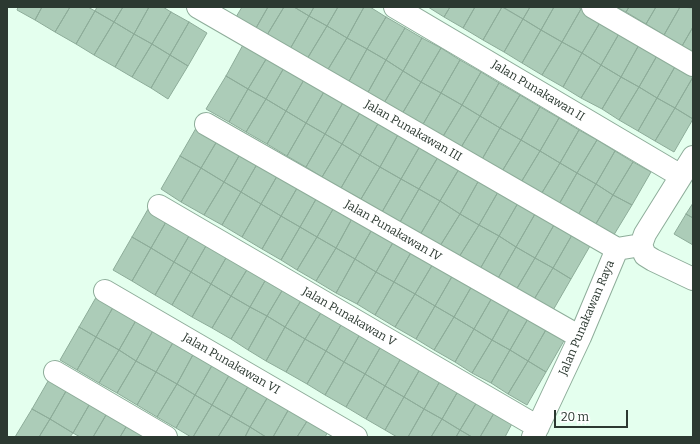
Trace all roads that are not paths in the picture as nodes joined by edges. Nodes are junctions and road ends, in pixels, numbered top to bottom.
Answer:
1 (395, 7) edge
2 (593, 7) edge
3 (207, 9) edge
4 (693, 65) edge
5 (206, 124) dead end
6 (693, 157) edge
7 (681, 176) junction
8 (159, 206) dead end
9 (642, 245) junction
10 (617, 248) junction
11 (693, 279) edge
12 (105, 291) dead end
13 (580, 337) junction
14 (55, 372) dead end
15 (536, 432) edge
16 (166, 437) edge
17 (356, 437) edge

1 - 7 street, Jalan Punakawan II
2 - 4 street
3 - 10 street, Jalan Punakawan III
5 - 13 street, Jalan Punakawan IV
6 - 7 street
7 - 9 street
8 - 15 street, Jalan Punakawan V
9 - 10 street, Jalan Punakawan Raya
9 - 11 street
10 - 13 street, Jalan Punakawan Raya
12 - 17 street, Jalan Punakawan VI
13 - 15 street, Jalan Punakawan Raya
14 - 16 street

